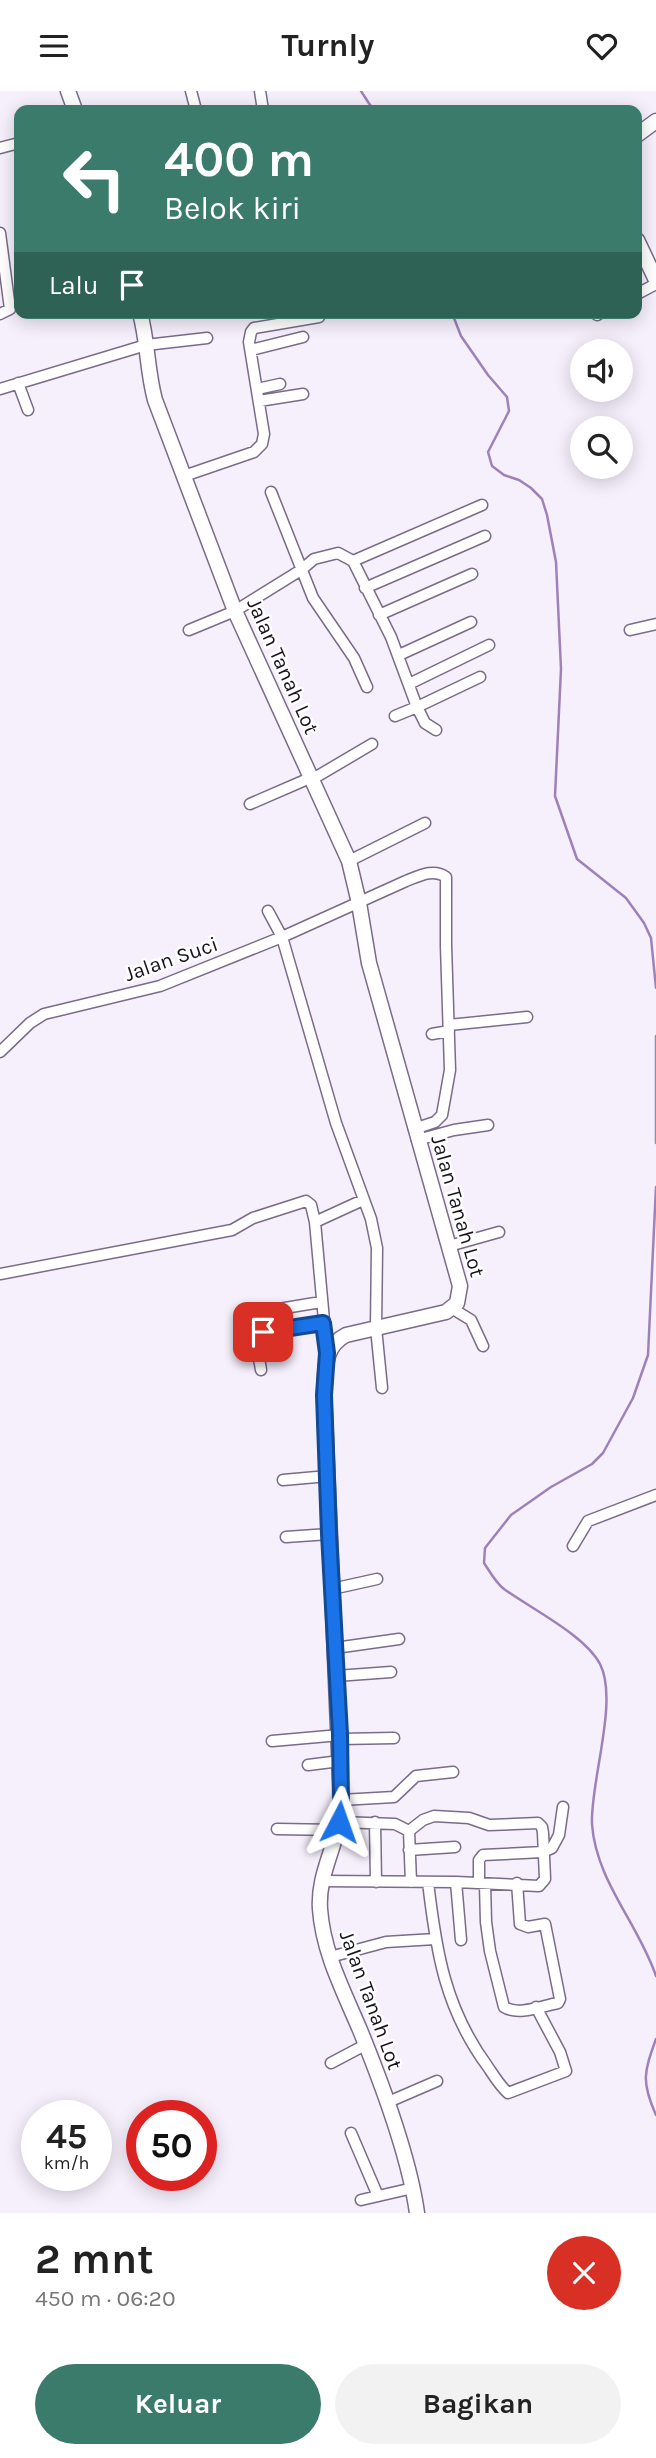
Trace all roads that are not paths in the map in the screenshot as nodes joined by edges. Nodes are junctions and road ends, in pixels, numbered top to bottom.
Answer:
1 (0, 233) edge
2 (642, 251) edge
3 (2, 264) edge
4 (656, 282) edge
5 (4, 292) edge
6 (0, 314) edge
7 (140, 319) edge
8 (307, 319) edge
9 (303, 337) dead end
10 (207, 338) dead end
11 (146, 345) junction
12 (251, 350) junction
13 (18, 383) junction
14 (280, 384) dead end
15 (0, 389) edge
16 (257, 389) junction
17 (303, 394) dead end
18 (259, 401) junction
19 (28, 409) dead end
20 (184, 476) junction
21 (271, 492) dead end
22 (482, 505) dead end
23 (485, 536) dead end
24 (353, 561) junction
25 (301, 571) junction
26 (472, 574) dead end
27 (365, 588) junction
28 (234, 611) junction
29 (379, 615) junction
30 (471, 622) dead end
31 (656, 624) edge
32 (189, 630) dead end
33 (630, 630) dead end
34 (489, 645) dead end
35 (399, 655) junction
36 (480, 677) dead end
37 (409, 684) junction
38 (367, 687) dead end
39 (417, 707) junction
40 (395, 716) dead end
41 (436, 730) dead end
42 (372, 744) dead end
43 (311, 779) junction
44 (250, 804) dead end
45 (425, 823) dead end
46 (349, 862) junction
47 (359, 903) junction
48 (268, 911) dead end
49 (282, 937) junction
50 (527, 1017) dead end
51 (449, 1028) junction
52 (432, 1034) dead end
53 (0, 1052) edge
54 (488, 1125) dead end
55 (416, 1134) junction
56 (363, 1200) junction
57 (316, 1222) junction
58 (499, 1232) dead end
59 (449, 1246) junction
60 (0, 1274) edge
61 (321, 1302) junction
62 (453, 1308) junction
63 (254, 1313) dead end
64 (323, 1323) junction
65 (376, 1328) junction
66 (483, 1346) dead end
67 (327, 1353) junction
68 (261, 1370) dead end
69 (382, 1388) dead end
70 (328, 1476) junction
71 (283, 1480) dead end
72 (656, 1495) edge
73 (329, 1534) junction
74 (286, 1537) dead end
75 (573, 1546) dead end
76 (377, 1579) dead end
77 (332, 1589) junction
78 (399, 1639) dead end
79 (335, 1648) junction
80 (391, 1671) dead end
81 (336, 1676) junction
82 (340, 1737) junction
83 (394, 1738) dead end
84 (272, 1741) dead end
85 (340, 1761) junction
86 (308, 1765) dead end
87 (453, 1772) dead end
88 (341, 1800) junction
89 (563, 1807) dead end
90 (375, 1822) junction
91 (338, 1826) junction
92 (277, 1829) dead end
93 (409, 1831) junction
94 (454, 1847) dead end
95 (409, 1850) junction
96 (544, 1852) junction
97 (321, 1881) junction
98 (376, 1882) junction
99 (411, 1882) junction
100 (428, 1882) junction
101 (456, 1882) junction
102 (482, 1883) junction
103 (517, 1883) junction
104 (435, 1939) junction
105 (461, 1940) dead end
106 (330, 1957) junction
107 (536, 2007) junction
108 (366, 2045) junction
109 (331, 2063) dead end
110 (437, 2081) dead end
111 (386, 2103) junction
112 (351, 2133) dead end
113 (413, 2188) junction
114 (378, 2196) junction
115 (361, 2200) dead end
116 (417, 2213) edge

1 - 3 street
2 - 4 main road
3 - 5 street
5 - 6 street
7 - 11 main road, Jalan Tanah Lot
8 - 12 street
9 - 12 street
10 - 11 street
11 - 13 street
11 - 20 main road, Jalan Tanah Lot
12 - 16 street
13 - 15 street
13 - 19 street
14 - 16 street
16 - 18 street
17 - 18 street
18 - 20 street
20 - 28 main road, Jalan Tanah Lot
21 - 25 street
22 - 24 street
23 - 27 street
24 - 25 street
24 - 27 street
25 - 28 street
25 - 38 street
26 - 29 street
27 - 29 street
28 - 32 street
28 - 43 main road, Jalan Tanah Lot
29 - 35 street
30 - 35 street
31 - 33 street
34 - 37 street
35 - 37 street
36 - 39 street
37 - 39 street
39 - 40 street
39 - 41 street
42 - 43 street
43 - 44 street
43 - 46 main road, Jalan Tanah Lot
45 - 46 street
46 - 47 main road, Jalan Tanah Lot
47 - 49 street, Jalan Suci
47 - 51 street, Jalan Suci
47 - 55 main road, Jalan Tanah Lot
48 - 49 street
49 - 53 street, Jalan Suci
49 - 56 street
50 - 51 street
51 - 52 street
51 - 55 street
54 - 55 street
55 - 59 main road, Jalan Tanah Lot
56 - 57 street
56 - 65 street
57 - 60 street
57 - 61 street
58 - 59 street
59 - 62 main road, Jalan Tanah Lot
61 - 63 street
61 - 64 street
62 - 65 main road, Jalan Tanah Lot
62 - 66 street
64 - 67 street
64 - 68 street
65 - 67 main road, Jalan Tanah Lot
65 - 69 street
67 - 70 main road, Jalan Tanah Lot
70 - 71 street
70 - 73 main road, Jalan Tanah Lot
72 - 75 street
73 - 74 street
73 - 77 main road, Jalan Tanah Lot
76 - 77 street
77 - 79 main road, Jalan Tanah Lot
78 - 79 street
79 - 81 main road, Jalan Tanah Lot
80 - 81 street
81 - 82 main road, Jalan Tanah Lot
82 - 83 street
82 - 84 street
82 - 85 main road, Jalan Tanah Lot
85 - 86 street
85 - 88 main road, Jalan Tanah Lot
87 - 88 street
88 - 91 main road, Jalan Tanah Lot
89 - 96 street
90 - 91 street
90 - 93 street
90 - 98 street
91 - 92 street
91 - 97 main road, Jalan Tanah Lot
93 - 95 street
93 - 96 street
94 - 95 street
95 - 99 street
96 - 102 street
96 - 103 street
97 - 98 street
97 - 106 main road, Jalan Tanah Lot
98 - 99 street
99 - 100 street
100 - 101 street
100 - 104 street
101 - 102 street
101 - 105 street
102 - 103 street
102 - 107 street
103 - 107 street
104 - 106 street
104 - 107 street
106 - 108 main road, Jalan Tanah Lot
108 - 109 street
108 - 111 main road, Jalan Tanah Lot
110 - 111 street
111 - 113 main road, Jalan Tanah Lot
112 - 114 street
113 - 114 street
113 - 116 main road, Jalan Tanah Lot
114 - 115 street

